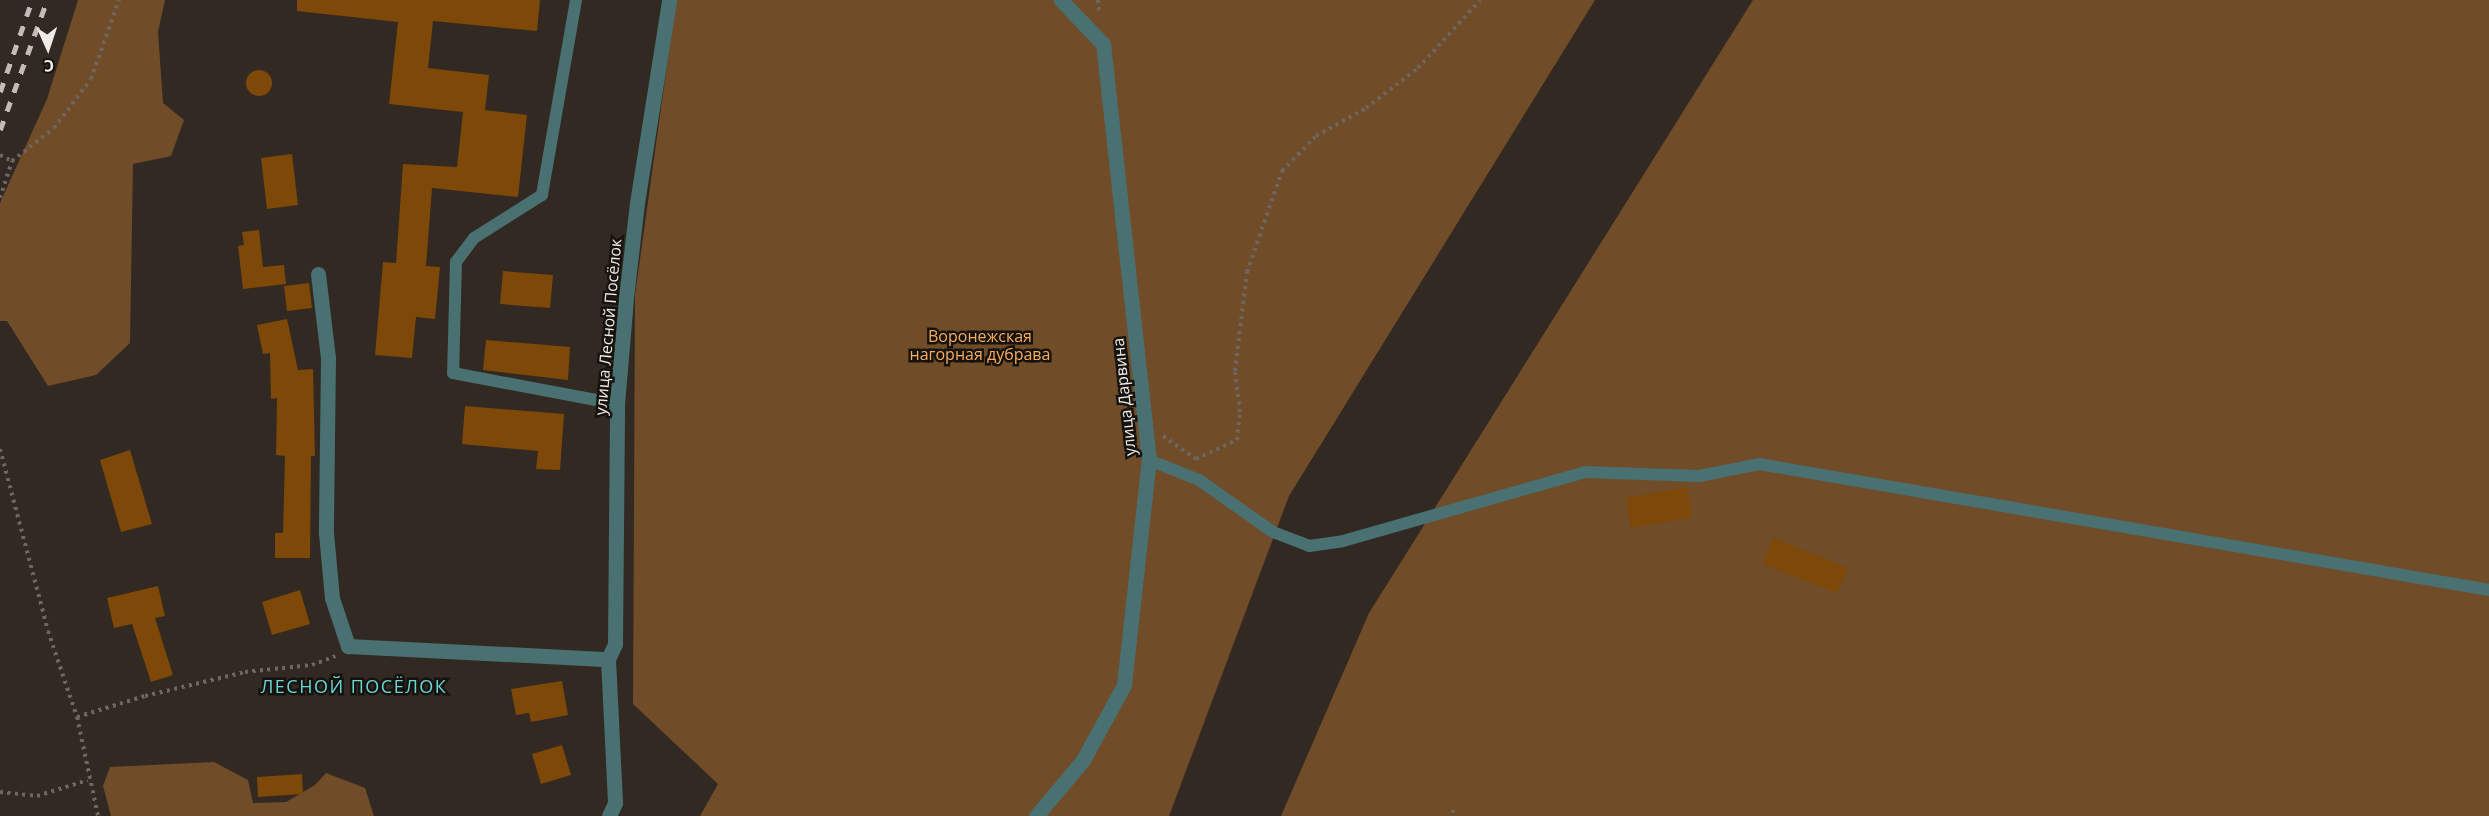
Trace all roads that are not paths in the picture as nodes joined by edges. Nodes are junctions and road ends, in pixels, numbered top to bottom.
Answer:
1 (576, 0) edge
2 (669, 0) edge
3 (1061, 0) edge
4 (318, 274) dead end
5 (617, 404) junction
6 (1149, 460) junction
7 (2489, 590) edge
8 (608, 659) junction
9 (609, 816) edge
10 (1036, 816) edge

1 - 5 lane
2 - 5 street, улица Лесной Посёлок
3 - 6 street, улица Дарвина
4 - 8 street
5 - 8 street, улица Лесной Посёлок
6 - 7 lane
6 - 10 street, улица Дарвина
8 - 9 street, улица Лесной Посёлок

